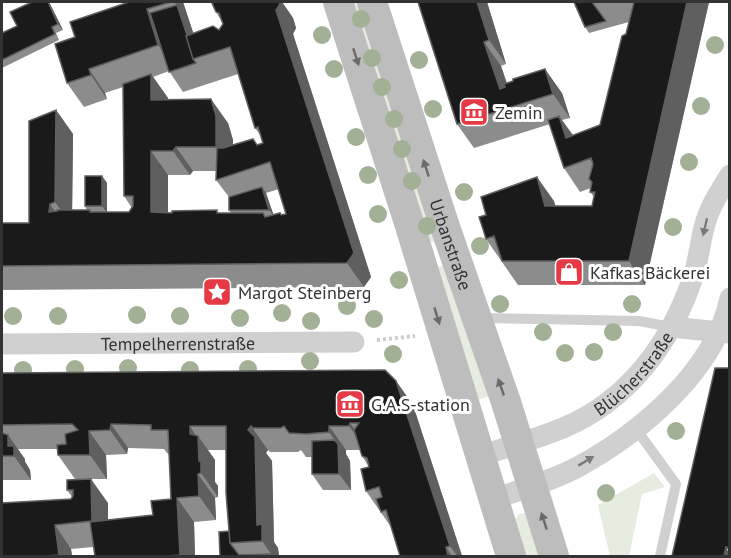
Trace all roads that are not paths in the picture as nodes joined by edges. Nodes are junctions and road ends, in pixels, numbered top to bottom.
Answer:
1 (338, 2) edge
2 (372, 2) edge
3 (729, 175) edge
4 (437, 255) junction
5 (729, 298) edge
6 (477, 318) junction
7 (671, 327) junction
8 (724, 333) edge
9 (354, 342) road end
10 (2, 344) edge
11 (636, 429) junction
12 (519, 443) junction
13 (480, 456) junction
14 (533, 486) junction
15 (493, 499) junction
16 (511, 556) edge
17 (554, 556) edge
18 (660, 556) edge

1 -> 4 main road, Urbanstraße
4 -> 2 main road, Urbanstraße
3 -> 7 street, Blücherstraße
4 - 6 main road, Urbanstraße
4 -> 13 main road, Urbanstraße
5 - 8 street
6 - 7 lane
12 -> 6 main road, Urbanstraße
7 - 8 street
7 - 12 street, Blücherstraße
8 - 11 street
9 - 10 street, Tempelherrenstraße
14 -> 11 street
11 - 18 lane
12 - 13 street, Blücherstraße
12 - 14 main road, Urbanstraße
13 - 15 main road
14 - 15 street
17 -> 14 main road
15 - 16 main road

